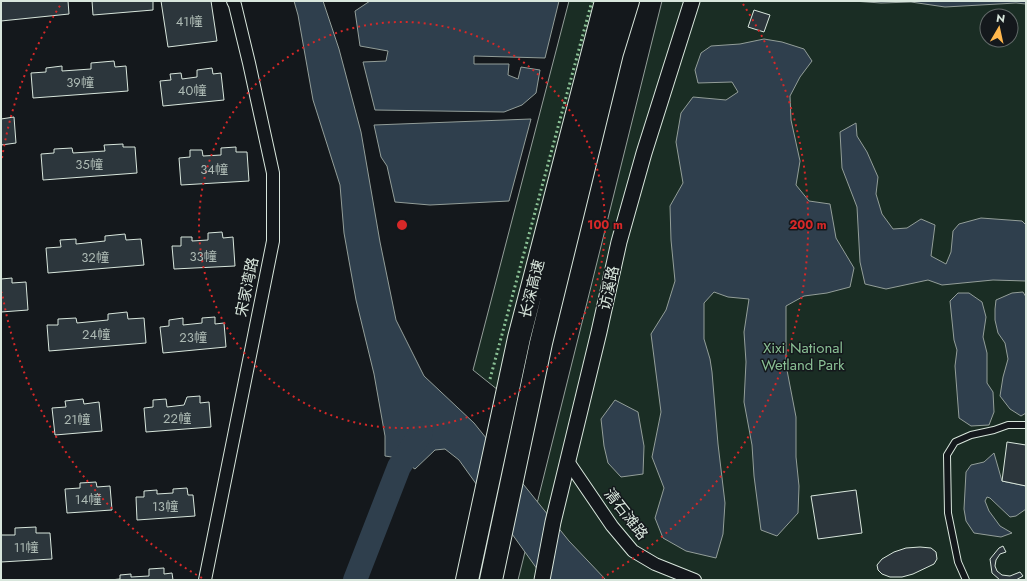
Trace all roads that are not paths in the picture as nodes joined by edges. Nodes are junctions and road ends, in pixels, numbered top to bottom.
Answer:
1 (233, 1) edge
2 (606, 1) edge
3 (628, 1) edge
4 (692, 1) edge
5 (1026, 425) edge
6 (567, 460) junction
7 (205, 580) edge
8 (467, 580) edge
9 (491, 580) edge
10 (542, 580) edge
11 (696, 580) edge
12 (966, 580) edge

1 - 7 street, 宋家湾路
2 - 8 highway, 长深高速
3 - 9 highway, 长深高速
4 - 6 street, 访溪路
5 - 12 lane
6 - 10 street, 访溪路
6 - 11 street, 清石滩路

